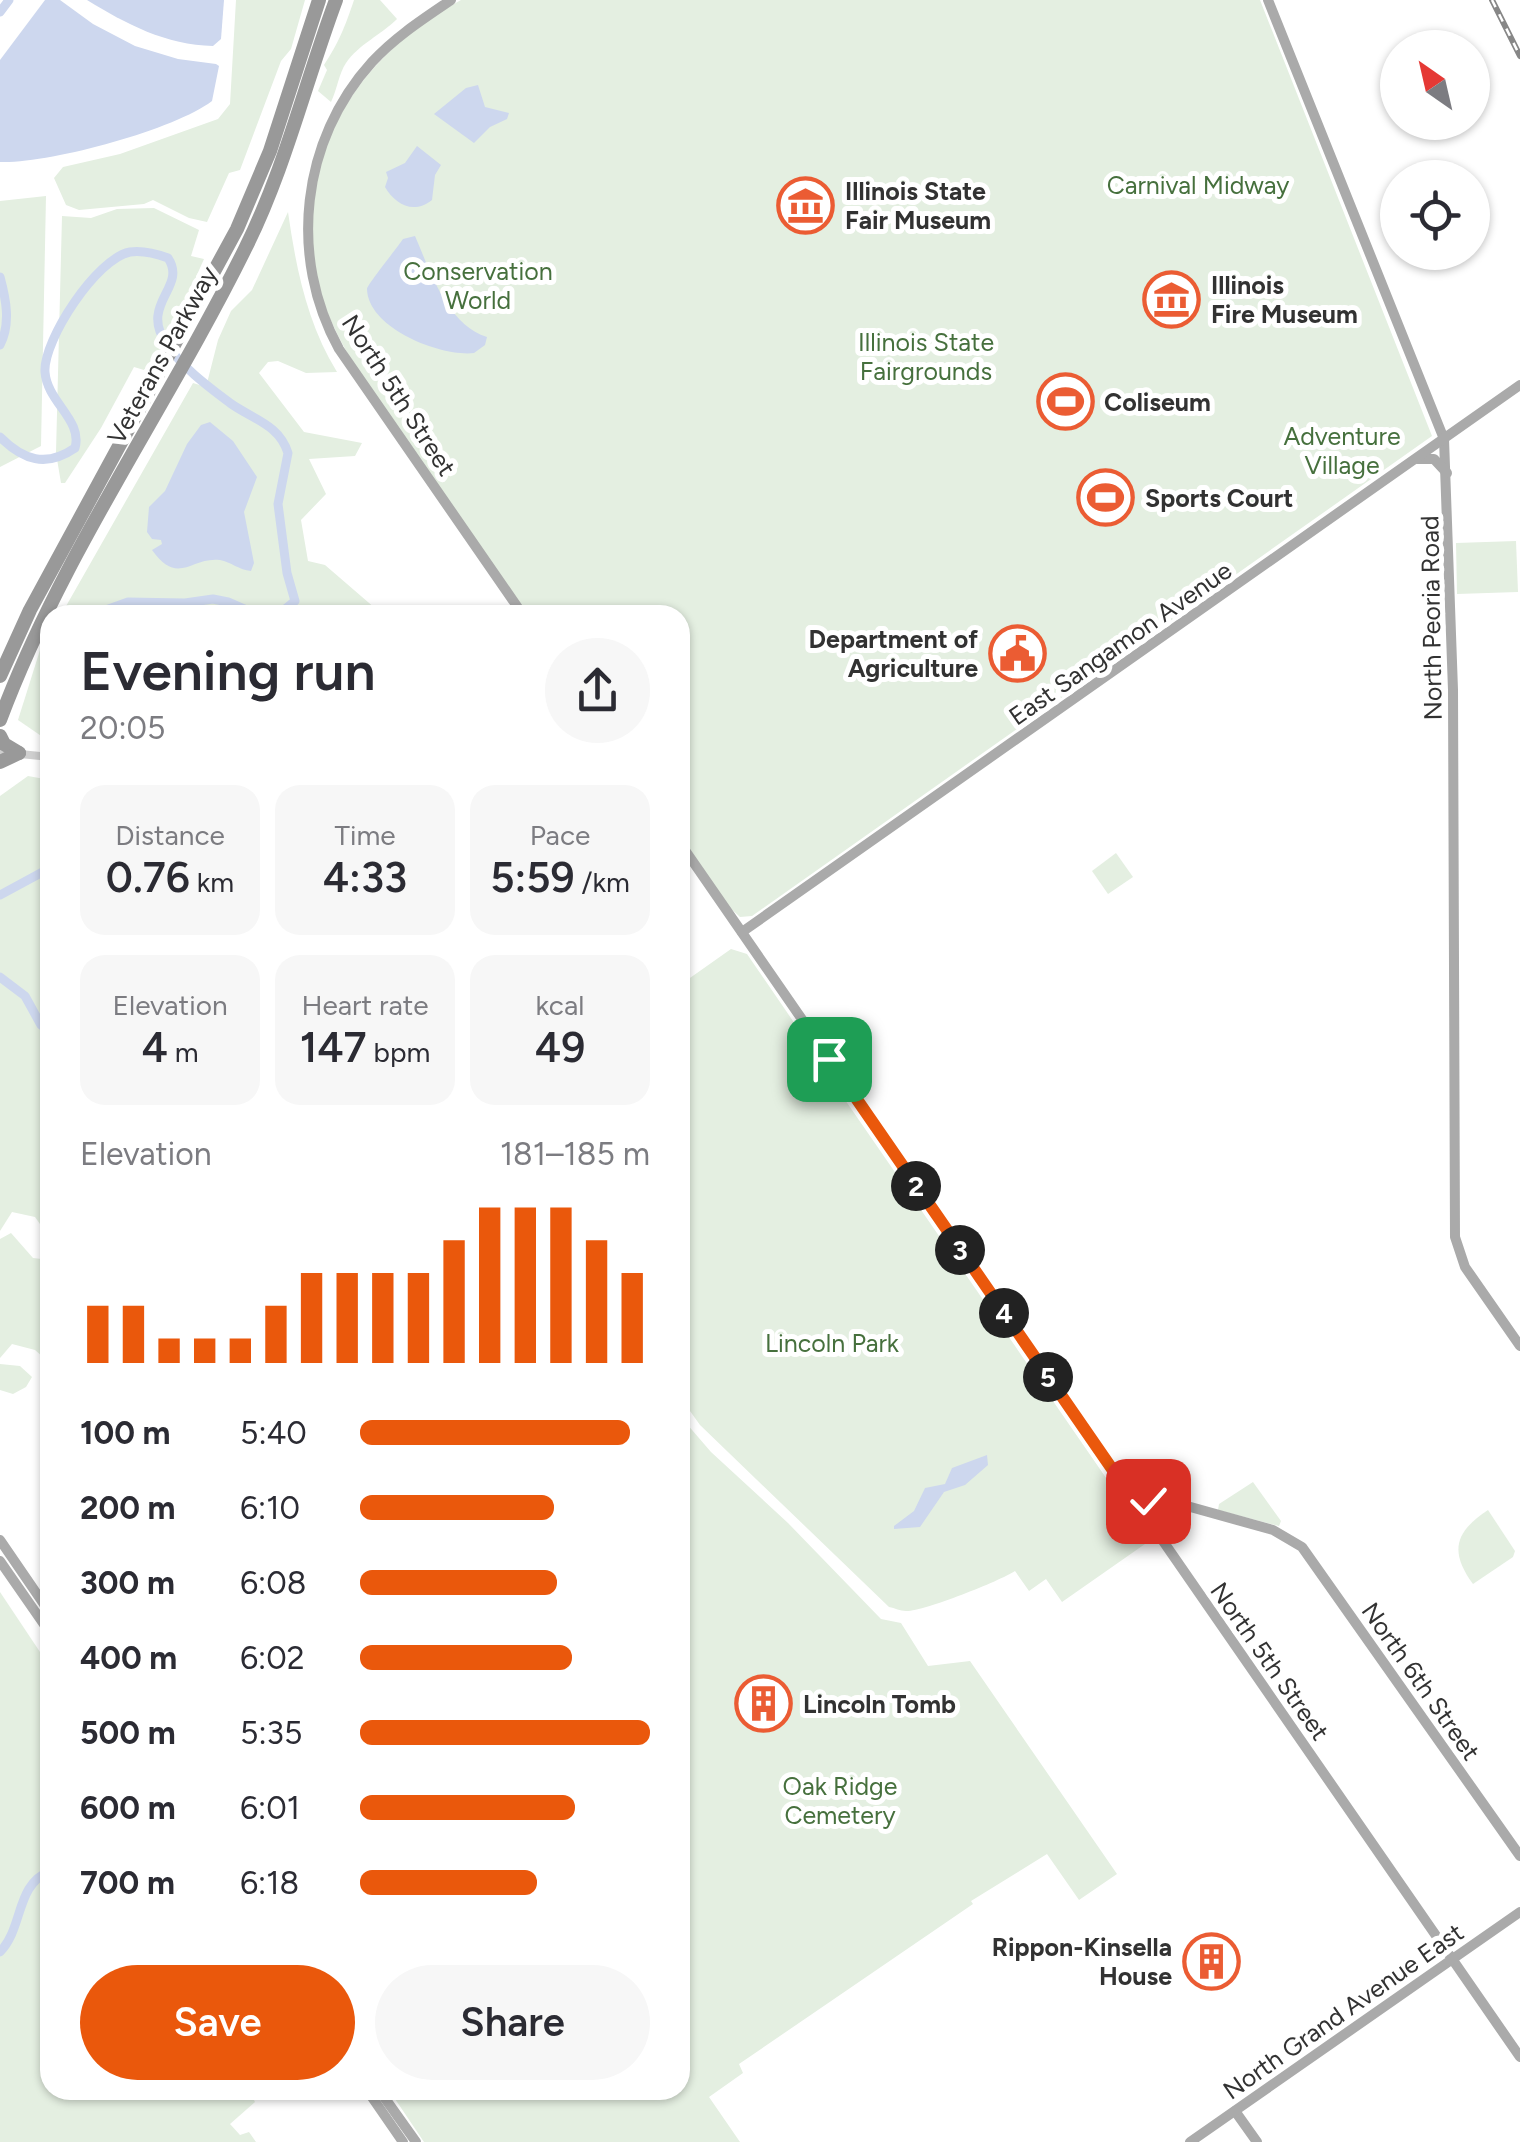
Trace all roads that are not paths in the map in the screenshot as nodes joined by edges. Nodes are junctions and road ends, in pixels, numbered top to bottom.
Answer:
1 (319, 0) edge
2 (336, 0) edge
3 (451, 0) edge
4 (1268, 0) edge
5 (1520, 384) edge
6 (1444, 439) junction
7 (1416, 460) junction
8 (1447, 472) junction
9 (52, 605) edge
10 (516, 605) edge
11 (30, 610) junction
12 (40, 630) edge
13 (0, 676) edge
14 (0, 692) edge
15 (0, 720) edge
16 (0, 736) edge
17 (0, 752) edge
18 (19, 753) junction
19 (40, 756) edge
20 (0, 762) edge
21 (690, 858) edge
22 (728, 912) junction
23 (763, 916) junction
24 (742, 932) junction
25 (756, 952) junction
26 (1520, 1346) edge
27 (1117, 1476) junction
28 (1125, 1488) junction
29 (1146, 1495) junction
30 (1174, 1504) junction
31 (1148, 1521) junction
32 (0, 1540) edge
33 (0, 1560) edge
34 (34, 1599) junction
35 (40, 1604) edge
36 (40, 1614) edge
37 (1520, 1856) edge
38 (1520, 1912) edge
39 (1452, 1959) junction
40 (1520, 2057) edge
41 (374, 2100) edge
42 (387, 2100) edge
43 (1235, 2111) junction
44 (403, 2142) edge
45 (416, 2142) edge
46 (1190, 2142) edge
47 (1257, 2142) edge

1 - 11 highway, Veterans Parkway
2 - 9 highway, Veterans Parkway
3 - 10 main road, North 5th Street
4 - 6 main road, North Peoria Road
5 - 6 main road, East Sangamon Avenue
6 - 7 main road, East Sangamon Avenue
6 - 8 main road, North Peoria Road
7 - 8 main road
7 - 23 main road, East Sangamon Avenue
8 - 26 main road, North Peoria Road
11 - 13 highway, Veterans Parkway
11 - 14 highway
12 - 15 highway, Veterans Parkway
16 - 18 highway
17 - 18 street
18 - 19 street
18 - 20 highway
21 - 22 main road, North 5th Street
22 - 23 main road
22 - 24 main road, North 5th Street
23 - 24 main road, East Sangamon Avenue
23 - 25 main road
24 - 25 main road, North 5th Street
25 - 27 main road, North 5th Street
27 - 28 main road, North 5th Street
27 - 29 main road
28 - 29 main road
28 - 31 main road, North 5th Street
29 - 30 main road
30 - 31 main road
30 - 37 main road, North 6th Street
31 - 39 main road, North 5th Street
32 - 34 main road
33 - 34 main road
34 - 35 main road
34 - 36 main road
38 - 39 main road, North Grand Avenue East
39 - 40 main road, North 5th Street
39 - 43 main road, North Grand Avenue East
41 - 44 main road
42 - 45 main road
43 - 46 main road, North Grand Avenue East
43 - 47 main road

